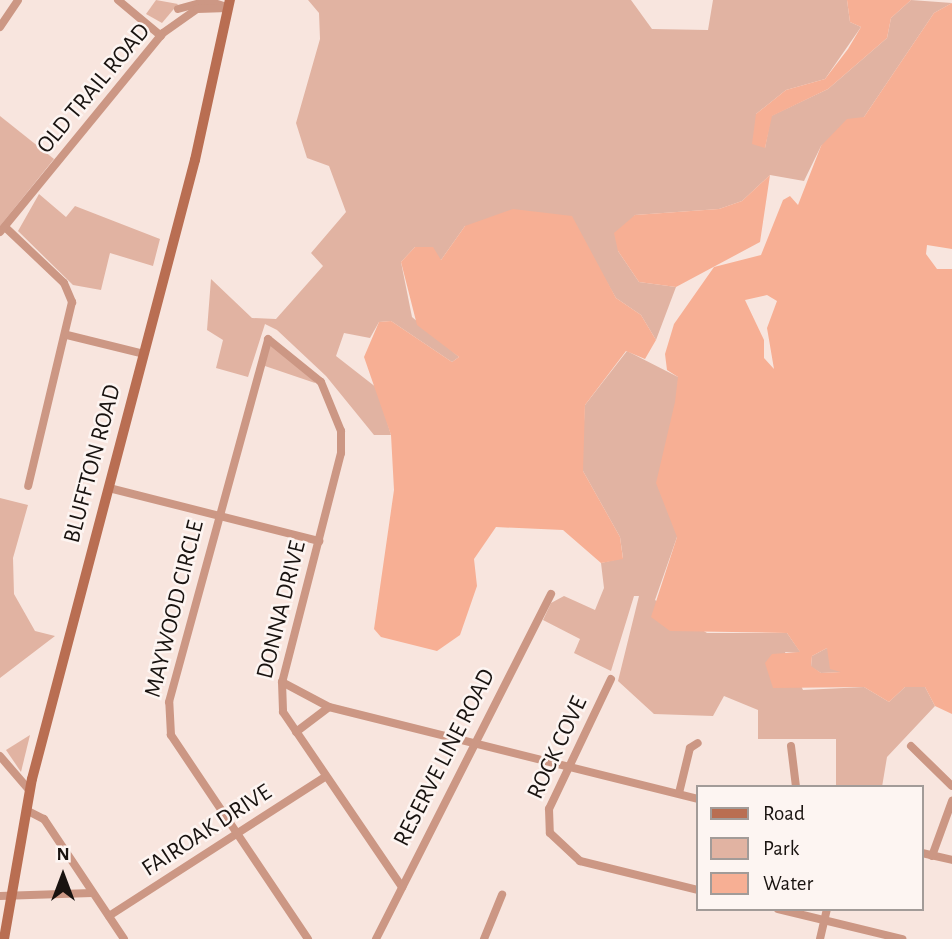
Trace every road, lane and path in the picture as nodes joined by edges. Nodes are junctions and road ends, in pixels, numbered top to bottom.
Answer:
1 (18, 0) edge
2 (118, 0) edge
3 (229, 4) edge
4 (178, 9) dead end
5 (0, 27) edge
6 (162, 35) junction
7 (2, 230) edge
8 (67, 335) junction
9 (268, 339) joint
10 (144, 354) junction
11 (28, 486) dead end
12 (109, 488) junction
13 (218, 515) junction
14 (319, 541) junction
15 (551, 594) dead end
16 (611, 679) dead end
17 (282, 682) junction
18 (329, 707) junction
19 (296, 733) junction
20 (475, 743) junction
21 (698, 743) dead end
22 (791, 746) dead end
23 (911, 746) dead end
24 (0, 755) edge
25 (570, 764) junction
26 (325, 778) junction
27 (796, 785) edge
28 (952, 786) edge
29 (30, 791) junction
30 (679, 793) junction
31 (696, 798) edge
32 (952, 801) edge
33 (26, 810) junction
34 (237, 834) junction
35 (924, 854) edge
36 (932, 856) junction
37 (952, 860) edge
38 (402, 887) junction
39 (696, 890) edge
40 (92, 893) junction
41 (5, 895) edge
42 (502, 895) dead end
43 (786, 911) edge
44 (826, 911) edge
45 (109, 916) junction
46 (824, 920) junction
47 (4, 939) edge
48 (124, 939) edge
49 (308, 939) edge
50 (376, 939) edge
51 (484, 939) edge
52 (820, 939) edge
53 (902, 939) edge

1 - 5 street
2 - 6 street
3 - 4 street, OLD TRAIL ROAD
3 - 6 street, OLD TRAIL ROAD
3 - 10 main road, BLUFFTON ROAD
6 - 7 street, OLD TRAIL ROAD
7 - 8 street
8 - 10 street
8 - 11 street
9 - 13 street, MAYWOOD CIRCLE
9 - 14 street, DONNA DRIVE
10 - 12 main road, BLUFFTON ROAD
12 - 13 street
12 - 29 main road, BLUFFTON ROAD
13 - 14 street
13 - 34 street, MAYWOOD CIRCLE
14 - 17 street, DONNA DRIVE
15 - 20 street, RESERVE LINE ROAD
16 - 25 street, ROCK COVE
17 - 18 street
17 - 19 street, DONNA DRIVE
18 - 19 street
18 - 20 street
19 - 26 street, DONNA DRIVE
20 - 25 street
20 - 38 street, RESERVE LINE ROAD
21 - 30 street
22 - 27 street
23 - 28 street
24 - 29 street
25 - 30 street
25 - 39 street, ROCK COVE
26 - 34 street, FAIROAK DRIVE
26 - 38 street, DONNA DRIVE
29 - 33 main road, BLUFFTON ROAD
30 - 31 street
32 - 36 street
33 - 40 street
33 - 41 main road, BLUFFTON ROAD
34 - 45 street, FAIROAK DRIVE
34 - 49 street, MAYWOOD CIRCLE
35 - 36 street
36 - 37 street
38 - 50 street, RESERVE LINE ROAD
40 - 41 street
40 - 45 street
41 - 47 main road, BLUFFTON ROAD
42 - 51 street
43 - 46 street
44 - 46 street
45 - 48 street
46 - 52 street
46 - 53 street

